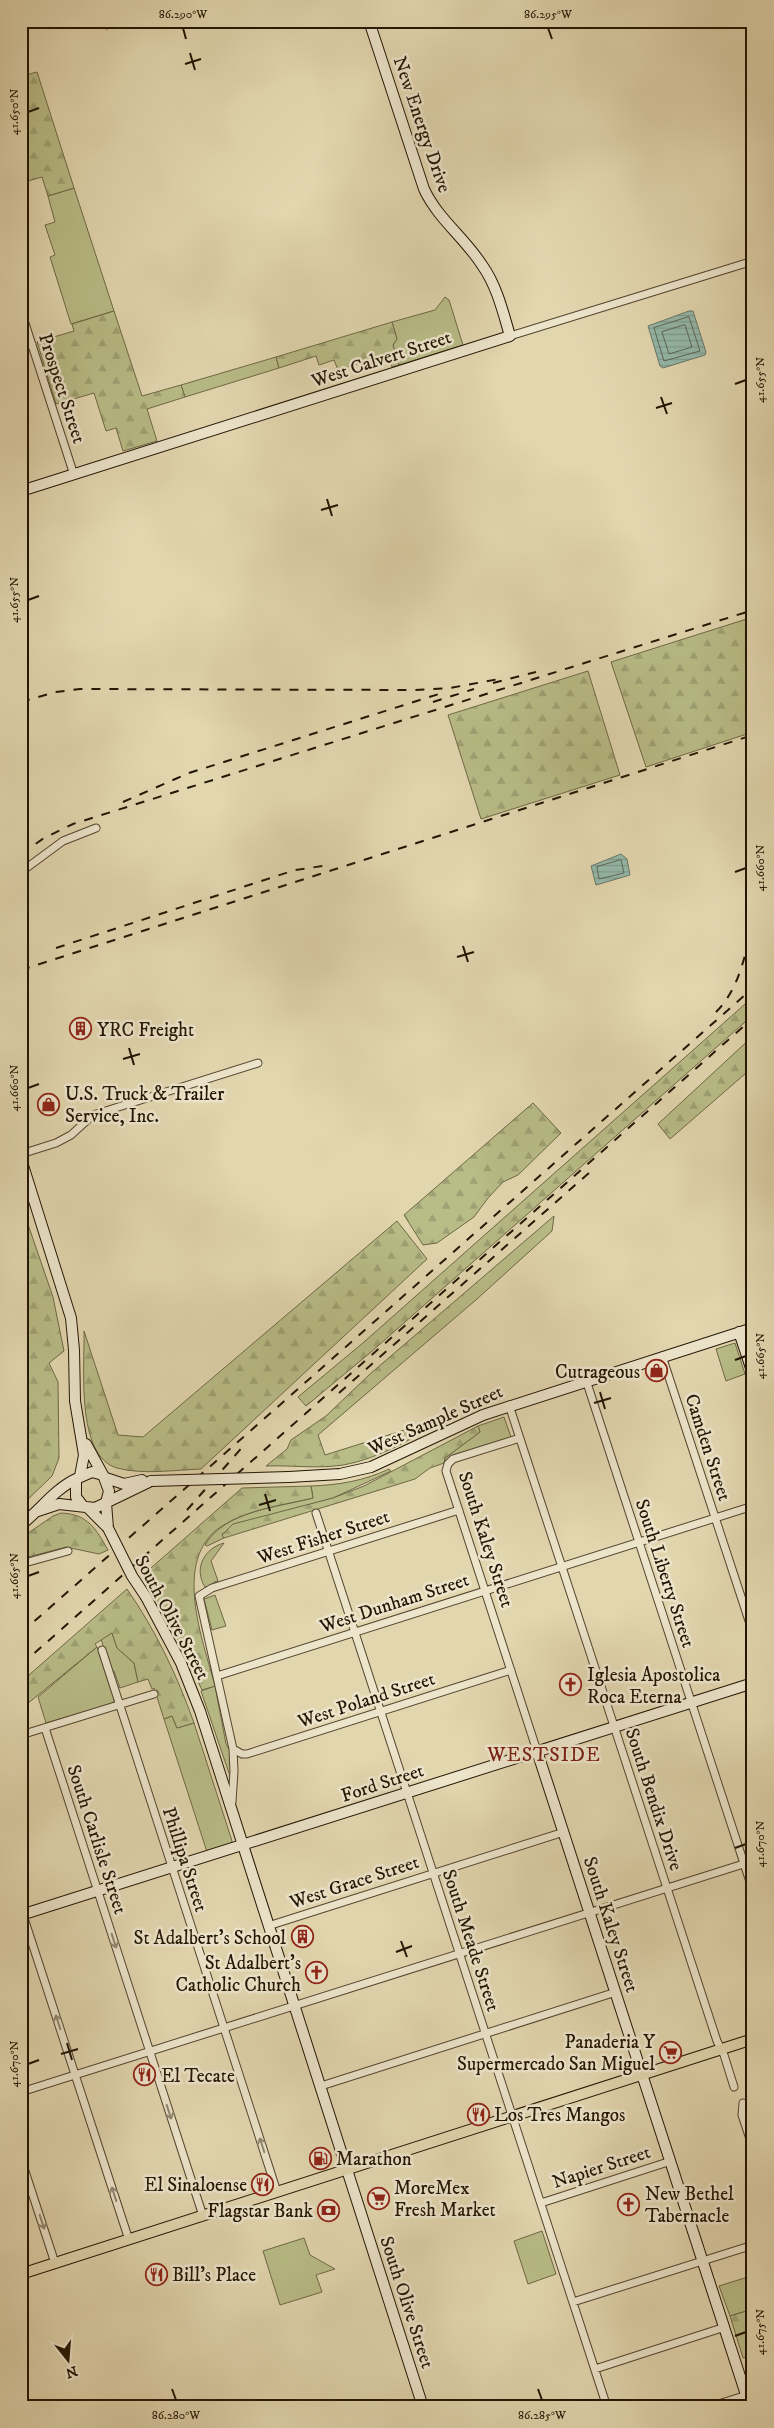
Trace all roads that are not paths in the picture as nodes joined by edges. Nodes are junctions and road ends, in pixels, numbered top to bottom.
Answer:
1 (369, 21) edge
2 (753, 261) edge
3 (21, 311) edge
4 (510, 336) junction
5 (32, 344) junction
6 (21, 347) edge
7 (74, 475) junction
8 (21, 491) edge
9 (96, 828) dead end
10 (21, 872) edge
11 (258, 1064) dead end
12 (21, 1154) edge
13 (21, 1159) edge
14 (753, 1328) edge
15 (739, 1332) junction
16 (662, 1356) junction
17 (753, 1374) edge
18 (586, 1380) junction
19 (509, 1405) junction
20 (520, 1438) junction
21 (83, 1441) junction
22 (104, 1477) junction
23 (78, 1478) junction
24 (151, 1481) junction
25 (106, 1503) junction
26 (753, 1506) edge
27 (85, 1507) junction
28 (459, 1510) junction
29 (38, 1511) junction
30 (316, 1513) dead end
31 (715, 1517) junction
32 (21, 1525) edge
33 (108, 1528) junction
34 (639, 1542) junction
35 (68, 1551) dead end
36 (328, 1551) junction
37 (21, 1564) edge
38 (562, 1566) junction
39 (485, 1590) junction
40 (199, 1596) joint
41 (354, 1631) junction
42 (753, 1633) edge
43 (102, 1650) dead end
44 (511, 1670) junction
45 (217, 1676) junction
46 (753, 1683) edge
47 (154, 1694) dead end
48 (691, 1703) junction
49 (119, 1705) junction
50 (381, 1712) junction
51 (614, 1726) junction
52 (44, 1728) junction
53 (21, 1735) edge
54 (232, 1749) junction
55 (537, 1751) junction
56 (247, 1754) junction
57 (234, 1766) junction
58 (407, 1792) junction
59 (231, 1808) junction
60 (564, 1832) junction
61 (242, 1845) junction
62 (753, 1861) edge
63 (744, 1864) junction
64 (172, 1868) junction
65 (433, 1873) junction
66 (667, 1888) junction
67 (98, 1891) junction
68 (753, 1891) edge
69 (590, 1912) junction
70 (22, 1913) edge
71 (268, 1926) junction
72 (459, 1953) junction
73 (616, 1992) junction
74 (295, 2006) junction
75 (224, 2029) junction
76 (486, 2034) junction
77 (753, 2039) edge
78 (721, 2049) junction
79 (150, 2052) junction
80 (643, 2074) junction
81 (76, 2075) junction
82 (321, 2086) junction
83 (734, 2087) dead end
84 (21, 2092) edge
85 (743, 2104) dead end
86 (512, 2116) junction
87 (753, 2148) edge
88 (21, 2159) edge
89 (671, 2161) junction
90 (347, 2169) junction
91 (277, 2192) junction
92 (541, 2203) junction
93 (203, 2216) junction
94 (129, 2240) junction
95 (753, 2245) edge
96 (703, 2261) junction
97 (55, 2264) junction
98 (21, 2274) edge
99 (573, 2302) junction
100 (725, 2327) junction
101 (595, 2369) junction
102 (750, 2394) edge
103 (423, 2407) edge
104 (607, 2407) edge
105 (709, 2407) edge
106 (750, 2407) edge

1 - 4 street, New Energy Drive
2 - 4 street, West Calvert Street
3 - 5 street, Prospect Street
4 - 7 street, West Calvert Street
5 - 6 street
5 - 7 street, Prospect Street
7 - 8 street, West Calvert Street
9 - 10 street
11 - 12 street
13 - 21 street
14 - 15 street, West Sample Street
15 - 16 street, West Sample Street
15 - 17 street
16 - 18 street, West Sample Street
16 - 31 street, Camden Street
18 - 19 street, West Sample Street
18 - 34 street, South Liberty Street
19 - 20 street, South Bendix Drive
19 - 24 street, West Sample Street, bridge
20 - 28 street, South Kaley Street
20 - 38 street, South Bendix Drive
21 - 22 street
21 - 23 street
22 - 23 street
22 - 24 street, West Sample Street
22 - 25 street
23 - 27 street
23 - 29 street
24 - 25 street, West Sample Street
25 - 27 street
25 - 33 street, South Olive Street
26 - 31 street, West Dunham Street
27 - 29 street
27 - 33 street, South Olive Street
28 - 36 street, West Fisher Street
28 - 39 street, South Kaley Street
29 - 32 street
30 - 36 street, South Meade Street
31 - 34 street, West Dunham Street
31 - 42 street, Camden Street
33 - 59 street, South Olive Street, bridge
34 - 38 street, West Dunham Street
34 - 48 street, South Liberty Street
35 - 37 street
36 - 40 street, West Fisher Street
36 - 41 street, South Meade Street
38 - 39 street, West Dunham Street
38 - 51 street, South Bendix Drive
39 - 41 street, West Dunham Street
39 - 44 street, South Kaley Street
40 - 45 street, South Olive Street
41 - 45 street, West Dunham Street
41 - 50 street, South Meade Street
43 - 49 street, Phillipa Street
44 - 50 street, West Poland Street
44 - 55 street, South Kaley Street
45 - 54 street, South Olive Street
46 - 48 street, Ford Street
47 - 49 street
48 - 51 street, Ford Street
48 - 63 street, South Liberty Street
49 - 52 street
49 - 64 street, Phillipa Street
50 - 56 street, West Poland Street
50 - 58 street, South Meade Street
51 - 55 street, Ford Street
51 - 66 street, South Bendix Drive
52 - 53 street
52 - 67 street, South Carlisle Street
54 - 56 street
54 - 57 street, South Olive Street
55 - 58 street, Ford Street
55 - 60 street, South Kaley Street
56 - 57 street
57 - 59 street, South Olive Street
58 - 61 street, Ford Street
58 - 65 street, South Meade Street
59 - 61 street, South Olive Street
60 - 65 street, West Grace Street
60 - 69 street, South Kaley Street
61 - 64 street, Ford Street
61 - 71 street, South Olive Street
62 - 63 street
63 - 66 street
63 - 68 street, South Liberty Street
64 - 67 street, Ford Street
64 - 75 street, Phillipa Street
65 - 71 street, West Grace Street
65 - 72 street, South Meade Street
66 - 69 street
66 - 78 street, South Bendix Drive
67 - 70 street, Ford Street
67 -> 79 street, South Carlisle Street
69 - 72 street
69 - 73 street, South Kaley Street
81 -> 70 street
71 - 74 street, South Olive Street
72 - 74 street
72 - 76 street, South Meade Street
73 - 76 street
73 - 80 street, South Kaley Street
74 - 75 street
74 - 82 street, South Olive Street
75 - 79 street
91 -> 75 street, Phillipa Street
76 - 82 street
76 - 86 street, South Meade Street
77 - 78 main road
78 - 80 main road
78 - 83 street, South Bendix Drive
79 - 81 street
79 -> 93 street, South Carlisle Street
80 - 86 main road
80 - 89 street, South Kaley Street
81 - 84 street
94 -> 81 street
82 - 90 street, South Olive Street
85 - 87 street
86 - 90 main road
86 - 92 street, South Meade Street
88 -> 97 street
89 - 92 street, Napier Street
89 - 96 street, South Kaley Street
90 - 91 main road
90 - 103 street, South Olive Street
91 - 93 main road
92 - 99 street, South Meade Street
93 - 94 main road
94 - 97 main road
95 - 96 street
96 - 99 street
96 - 100 street, South Kaley Street
97 - 98 main road
99 - 101 street, South Meade Street
100 - 101 street
100 - 102 street, South Kaley Street
101 - 104 street, South Meade Street
102 - 105 street
102 - 106 street, South Kaley Street

